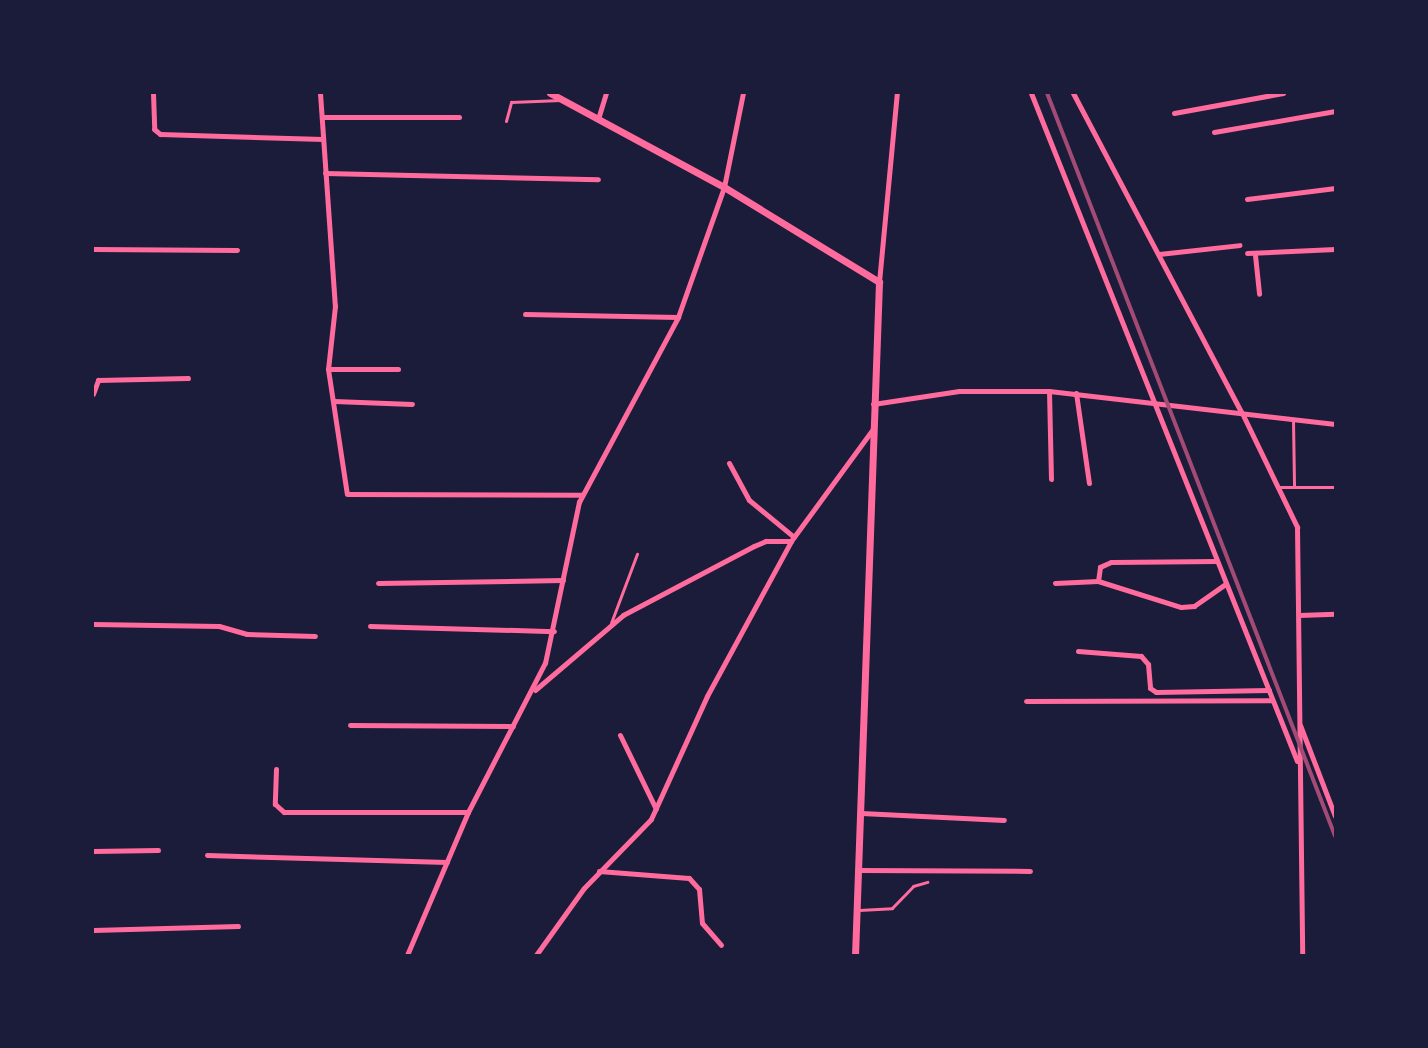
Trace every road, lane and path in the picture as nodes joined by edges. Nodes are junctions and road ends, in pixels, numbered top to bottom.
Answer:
1 (153, 93) edge
2 (320, 93) edge
3 (550, 93) edge
4 (606, 93) edge
5 (743, 93) edge
6 (897, 93) edge
7 (1031, 93) edge
8 (1073, 93) edge
9 (1283, 93) edge
10 (563, 100) junction
11 (1335, 111) edge
12 (1174, 113) dead end
13 (322, 117) junction
14 (459, 117) dead end
15 (598, 119) junction
16 (506, 121) dead end
17 (1214, 132) dead end
18 (323, 139) junction
19 (325, 173) junction
20 (598, 179) dead end
21 (724, 187) junction
22 (1335, 188) edge
23 (1247, 199) dead end
24 (1240, 245) dead end
25 (93, 249) edge
26 (1335, 249) edge
27 (237, 250) dead end
28 (1247, 253) dead end
29 (1159, 254) junction
30 (1255, 255) junction
31 (879, 282) junction
32 (1259, 294) dead end
33 (525, 314) dead end
34 (678, 317) junction
35 (328, 369) junction
36 (398, 369) dead end
37 (188, 378) dead end
38 (1049, 391) junction
39 (1076, 393) junction
40 (93, 394) edge
41 (1153, 400) junction
42 (334, 401) junction
43 (412, 404) dead end
44 (873, 404) junction
45 (1242, 413) junction
46 (1293, 420) junction
47 (1335, 424) edge
48 (873, 429) junction
49 (729, 464) dead end
50 (1051, 479) dead end
51 (1089, 483) dead end
52 (1280, 487) junction
53 (1294, 487) junction
54 (1335, 488) edge
55 (582, 495) junction
56 (792, 539) junction
57 (637, 554) dead end
58 (1217, 561) junction
59 (563, 580) junction
60 (1098, 581) junction
61 (378, 583) dead end
62 (1055, 583) dead end
63 (1226, 584) junction
64 (1335, 614) edge
65 (1299, 615) junction
66 (611, 623) junction
67 (93, 624) edge
68 (370, 626) dead end
69 (554, 631) junction
70 (315, 636) dead end
71 (1078, 651) dead end
72 (1269, 690) junction
73 (533, 691) junction
74 (1272, 700) junction
75 (1026, 701) dead end
76 (1299, 721) junction
77 (350, 725) dead end
78 (513, 726) junction
79 (620, 735) dead end
80 (1298, 765) junction
81 (276, 769) dead end
82 (656, 808) junction
83 (468, 812) junction
84 (861, 813) junction
85 (1335, 816) edge
86 (1004, 820) dead end
87 (158, 850) dead end
88 (93, 851) edge
89 (207, 855) dead end
90 (447, 862) junction
91 (858, 870) junction
92 (1030, 871) dead end
93 (599, 872) junction
94 (927, 882) dead end
95 (857, 910) junction
96 (238, 926) dead end
97 (93, 930) edge
98 (721, 945) dead end
99 (407, 955) edge
100 (536, 955) edge
101 (855, 955) edge
102 (1302, 955) edge

1 - 18 street
2 - 13 street
3 - 10 street
4 - 15 street
5 - 21 street
6 - 31 street
7 - 41 street
8 - 29 street
9 - 12 street
10 - 15 street
10 - 16 lane
11 - 17 street
13 - 14 street
13 - 18 street
15 - 21 street
18 - 19 street
19 - 20 street
19 - 35 street
21 - 31 street
21 - 34 street
22 - 23 street
24 - 29 street
25 - 27 street
26 - 30 street
28 - 30 street
29 - 45 street
30 - 32 street
31 - 44 street
33 - 34 street
34 - 55 street
35 - 36 street
35 - 42 street
37 - 40 street
38 - 39 street
38 - 44 street
38 - 50 street
39 - 41 street
39 - 51 street
41 - 45 street
41 - 58 street
42 - 43 street
42 - 55 street
44 - 48 street
45 - 46 street
45 - 52 street
46 - 47 street
46 - 53 lane
48 - 56 street
48 - 84 street
49 - 56 street
52 - 53 lane
52 - 65 street
53 - 54 lane
55 - 59 street
56 - 66 street
56 - 82 street
57 - 66 lane
58 - 60 street
58 - 63 street
59 - 61 street
59 - 69 street
60 - 62 street
60 - 63 street
63 - 72 street
64 - 65 street
65 - 76 street
66 - 73 street
67 - 70 street
68 - 69 street
69 - 73 street
71 - 72 street
72 - 74 street
73 - 78 street
74 - 75 street
74 - 80 street
76 - 80 street
76 - 85 street
77 - 78 street
78 - 83 street
79 - 82 street
80 - 102 street
81 - 83 street
82 - 93 street
83 - 90 street
84 - 86 street
84 - 91 street
87 - 88 street
89 - 90 street
90 - 99 street
91 - 92 street
91 - 95 street
93 - 98 street
93 - 100 street
94 - 95 lane
95 - 101 street
96 - 97 street

